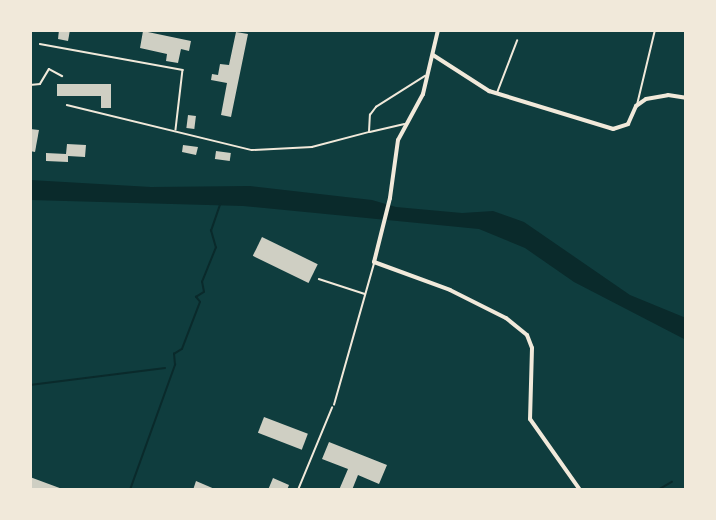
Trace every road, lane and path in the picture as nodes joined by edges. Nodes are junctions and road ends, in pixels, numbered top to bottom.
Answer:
1 (438, 30) edge
2 (655, 30) edge
3 (518, 41) dead end
4 (40, 44) dead end
5 (433, 55) junction
6 (429, 74) junction
7 (62, 76) dead end
8 (30, 85) edge
9 (497, 94) junction
10 (686, 98) edge
11 (68, 105) dead end
12 (636, 106) junction
13 (404, 124) junction
14 (176, 131) junction
15 (369, 132) junction
16 (374, 262) junction
17 (319, 279) dead end
18 (365, 295) junction
19 (334, 405) joint
20 (298, 490) edge
21 (580, 490) edge

1 - 5 street
2 - 12 lane
3 - 9 lane
4 - 14 lane
5 - 6 street
5 - 9 street
6 - 13 street
6 - 15 lane
7 - 8 path
9 - 12 street
10 - 12 street
11 - 14 lane
13 - 15 lane
13 - 16 street
14 - 15 lane
16 - 18 lane
16 - 21 street
17 - 18 lane
18 - 19 lane
19 - 20 path

